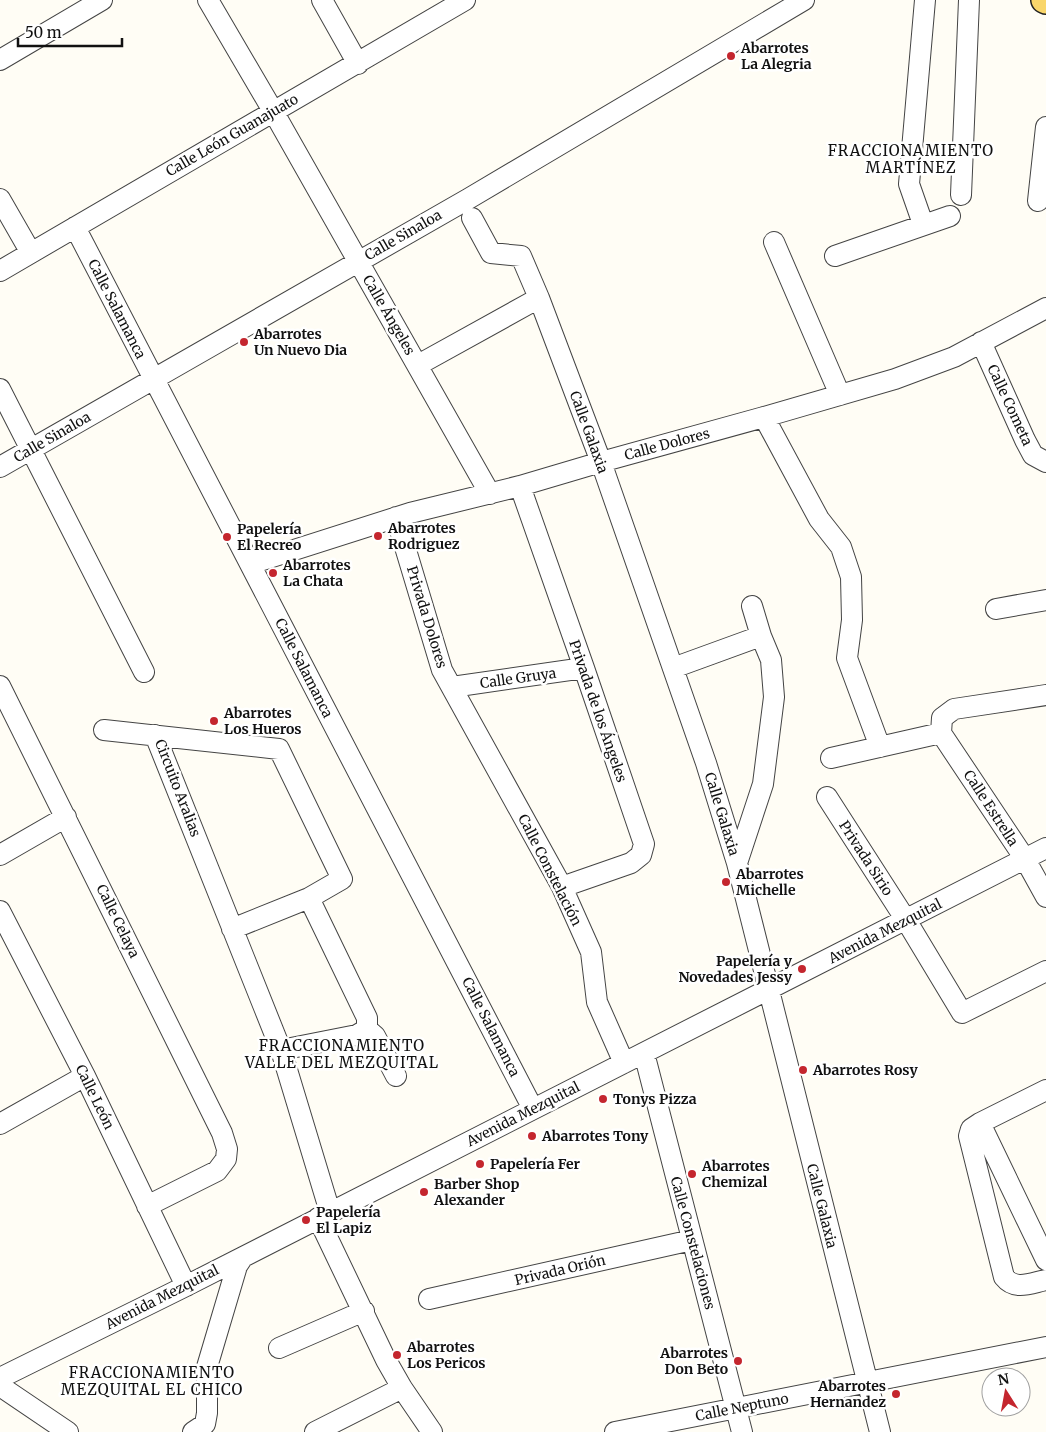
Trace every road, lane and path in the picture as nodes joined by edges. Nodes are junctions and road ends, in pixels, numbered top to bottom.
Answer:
1 (102, 0) edge
2 (208, 0) edge
3 (322, 0) edge
4 (464, 0) edge
5 (804, 0) edge
6 (925, 0) edge
7 (969, 0) edge
8 (0, 60) edge
9 (358, 64) junction
10 (273, 111) junction
11 (1046, 127) edge
12 (961, 195) dead end
13 (0, 199) edge
14 (1038, 202) dead end
15 (950, 216) dead end
16 (472, 218) dead end
17 (923, 224) junction
18 (75, 227) junction
19 (774, 242) dead end
20 (31, 253) junction
21 (835, 256) dead end
22 (358, 261) junction
23 (0, 271) edge
24 (539, 298) junction
25 (1046, 308) edge
26 (981, 342) junction
27 (418, 365) junction
28 (153, 378) junction
29 (0, 390) edge
30 (840, 395) junction
31 (764, 417) junction
32 (30, 449) junction
33 (601, 462) junction
34 (1046, 462) edge
35 (0, 467) edge
36 (520, 486) junction
37 (490, 494) junction
38 (396, 517) junction
39 (250, 564) junction
40 (1046, 600) edge
41 (752, 606) dead end
42 (996, 609) dead end
43 (761, 636) junction
44 (584, 668) junction
45 (673, 668) junction
46 (144, 672) dead end
47 (0, 686) edge
48 (452, 687) junction
49 (1046, 695) edge
50 (942, 726) junction
51 (104, 730) dead end
52 (155, 735) junction
53 (880, 747) junction
54 (832, 758) dead end
55 (827, 797) dead end
56 (66, 817) junction
57 (1046, 848) edge
58 (0, 855) edge
59 (1025, 859) junction
60 (737, 862) junction
61 (562, 887) junction
62 (1046, 897) edge
63 (309, 898) junction
64 (0, 911) edge
65 (906, 920) junction
66 (232, 929) junction
67 (1046, 970) edge
68 (768, 990) junction
69 (367, 1029) junction
70 (281, 1050) junction
71 (644, 1053) junction
72 (624, 1063) junction
73 (85, 1076) junction
74 (396, 1076) dead end
75 (1046, 1090) edge
76 (533, 1109) junction
77 (980, 1123) junction
78 (0, 1124) edge
79 (147, 1206) junction
80 (324, 1215) junction
81 (692, 1240) junction
82 (243, 1256) junction
83 (1046, 1260) edge
84 (1046, 1280) edge
85 (186, 1286) junction
86 (429, 1299) dead end
87 (364, 1311) junction
88 (1046, 1347) edge
89 (279, 1348) dead end
90 (0, 1378) edge
91 (867, 1383) junction
92 (0, 1386) edge
93 (402, 1388) junction
94 (736, 1408) junction
95 (328, 1429) edge
96 (68, 1432) edge
97 (193, 1432) edge
98 (432, 1432) edge
99 (615, 1432) edge
100 (742, 1432) edge
101 (880, 1432) edge

1 - 8 street
2 - 10 street, Calle Ángeles
3 - 9 street
4 - 9 street, Calle León Guanajuato
5 - 22 street, Calle Sinaloa
6 - 17 street
7 - 12 street
9 - 10 street, Calle León Guanajuato
10 - 18 street, Calle León Guanajuato
10 - 22 street, Calle Ángeles
11 - 14 street
13 - 20 street
15 - 17 street
16 - 24 street, Calle Galaxia
17 - 21 street
18 - 20 street, Calle León Guanajuato
18 - 28 street, Calle Salamanca
19 - 30 street
20 - 23 street, Calle León Guanajuato
22 - 27 street, Calle Ángeles
22 - 28 street, Calle Sinaloa
24 - 27 street
24 - 33 street, Calle Galaxia
25 - 26 street, Calle Dolores
26 - 30 street, Calle Dolores
26 - 34 street, Calle Cometa
27 - 37 street, Calle Ángeles
28 - 32 street, Calle Sinaloa
28 - 39 street, Calle Salamanca
29 - 32 street
30 - 31 street, Calle Dolores
31 - 33 street, Calle Dolores
31 - 53 street
32 - 35 street, Calle Sinaloa
32 - 46 street
33 - 36 street, Calle Dolores
33 - 45 street, Calle Galaxia
36 - 37 street, Calle Dolores
36 - 44 street, Privada de los Ángeles
37 - 38 street, Calle Dolores
38 - 39 street, Calle Dolores
38 - 48 street, Privada Dolores
39 - 76 street, Calle Salamanca
40 - 42 street
41 - 43 street
43 - 45 street
43 - 60 street
44 - 48 street, Calle Gruya
44 - 61 street, Privada de los Ángeles
45 - 60 street, Calle Galaxia
47 - 56 street, Calle Celaya
48 - 61 street, Calle Constelación
49 - 50 street
50 - 53 street
50 - 59 street, Calle Estrella
51 - 52 street
52 - 63 street, Circuito Aralias
52 - 66 street, Circuito Aralias
53 - 54 street
55 - 65 street, Privada Sirio
56 - 58 street
56 - 79 street, Calle Celaya
57 - 59 street, Avenida Mezquital
59 - 62 street, Calle Estrella
59 - 65 street, Avenida Mezquital
60 - 68 street, Calle Galaxia
61 - 72 street, Calle Constelación
63 - 66 street, Circuito Aralias
63 - 69 street
64 - 73 street, Calle León
65 - 67 street, Privada Sirio
65 - 68 street, Avenida Mezquital
66 - 70 street, Circuito Aralias
68 - 71 street, Avenida Mezquital
68 - 91 street, Calle Galaxia
69 - 70 street
69 - 74 street
70 - 80 street, Circuito Aralias
71 - 72 street, Avenida Mezquital
71 - 81 street, Calle Constelaciones
72 - 76 street, Avenida Mezquital
73 - 78 street
73 - 79 street, Calle León
75 - 77 street
76 - 80 street, Avenida Mezquital
77 - 83 street
77 - 84 street
79 - 85 street, Calle León
80 - 82 street, Avenida Mezquital
80 - 87 street, Circuito Aralias
81 - 86 street, Privada Orión
81 - 94 street, Calle Constelaciones
82 - 85 street, Avenida Mezquital
82 - 97 street
85 - 90 street, Avenida Mezquital
87 - 89 street
87 - 93 street, Circuito Aralias
88 - 91 street, Calle Neptuno
91 - 94 street, Calle Neptuno
91 - 101 street, Calle Galaxia
92 - 96 street
93 - 95 street
93 - 98 street, Circuito Aralias
94 - 99 street, Calle Neptuno
94 - 100 street, Calle Constelaciones

